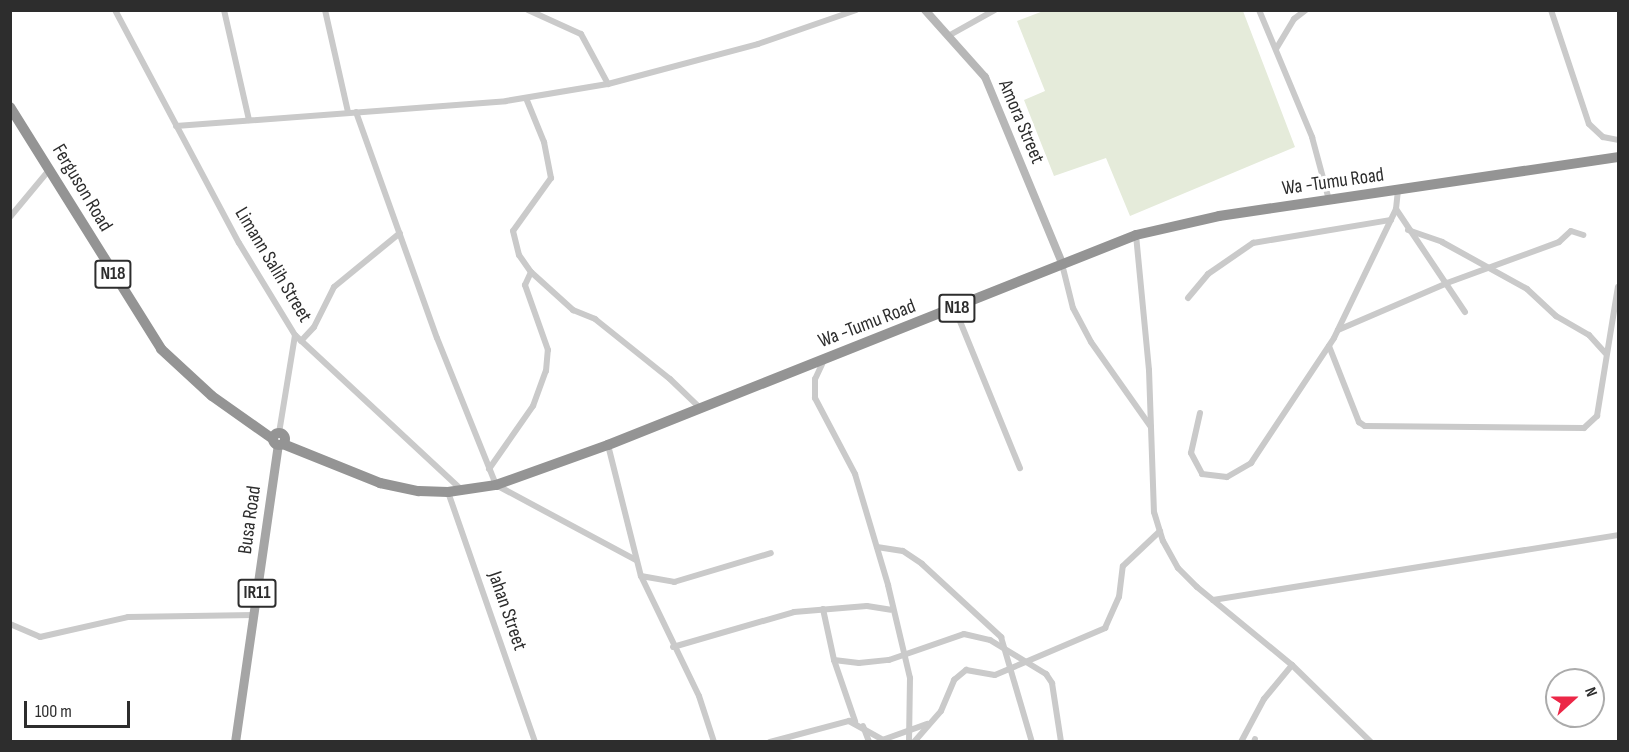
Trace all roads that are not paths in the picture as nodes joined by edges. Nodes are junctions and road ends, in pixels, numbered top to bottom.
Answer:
1 (115, 10) edge
2 (224, 10) edge
3 (324, 10) edge
4 (528, 10) edge
5 (856, 10) edge
6 (925, 10) edge
7 (995, 10) edge
8 (1259, 10) edge
9 (1306, 10) edge
10 (1551, 10) edge
11 (950, 35) junction
12 (1276, 49) junction
13 (608, 84) junction
14 (526, 98) junction
15 (10, 107) edge
16 (348, 112) junction
17 (356, 112) junction
18 (249, 120) junction
19 (176, 126) junction
20 (1618, 140) edge
21 (1618, 157) edge
22 (50, 169) junction
23 (1398, 191) junction
24 (1330, 201) junction
25 (1396, 208) junction
26 (10, 217) edge
27 (1391, 220) junction
28 (1408, 230) junction
29 (400, 233) junction
30 (1136, 235) junction
31 (1583, 235) dead end
32 (1062, 262) junction
33 (1489, 268) junction
34 (531, 272) junction
35 (1446, 284) junction
36 (1618, 287) edge
37 (1188, 298) dead end
38 (955, 309) junction
39 (1465, 312) dead end
40 (1338, 330) junction
41 (295, 335) junction
42 (301, 341) junction
43 (1329, 346) junction
44 (1605, 353) junction
45 (825, 359) junction
46 (700, 409) junction
47 (1200, 413) dead end
48 (1151, 428) junction
49 (279, 439) junction
50 (608, 446) junction
51 (1020, 468) dead end
52 (489, 469) junction
53 (495, 485) junction
54 (463, 490) junction
55 (448, 492) junction
56 (1160, 531) junction
57 (1618, 535) edge
58 (877, 548) junction
59 (771, 553) dead end
60 (636, 560) junction
61 (641, 576) junction
62 (1213, 600) junction
63 (824, 609) junction
64 (891, 610) junction
65 (254, 615) junction
66 (10, 624) edge
67 (674, 647) junction
68 (1006, 649) junction
69 (902, 657) junction
70 (834, 660) junction
71 (1029, 662) junction
72 (1292, 665) junction
73 (1012, 669) junction
74 (855, 721) junction
75 (927, 724) junction
76 (863, 726) junction
77 (908, 730) junction
78 (886, 740) edge
79 (235, 741) edge
80 (535, 741) edge
81 (714, 741) edge
82 (770, 741) edge
83 (869, 741) edge
84 (909, 741) edge
85 (914, 741) edge
86 (1032, 741) edge
87 (1061, 741) edge
88 (1241, 741) edge
89 (1371, 741) edge

1 - 19 street, Limann Salih Street
2 - 18 street
3 - 16 street
4 - 13 street
5 - 13 street
6 - 11 street, Amora Street
7 - 11 street
8 - 12 street
9 - 12 street
10 - 20 street
11 - 32 street, Amora Street
12 - 24 street
13 - 14 street
14 - 17 street
14 - 34 street
15 - 22 highway, Ferguson Road / N18
16 - 17 street
16 - 18 street
17 - 29 street
18 - 19 street
19 - 41 street, Limann Salih Street
21 - 23 highway, Wa -Tumu Road / N18
22 - 26 street
22 - 49 highway, Ferguson Road / N18
23 - 24 highway, Wa -Tumu Road / N18
23 - 25 street
24 - 30 highway, Wa -Tumu Road / N18
25 - 27 street
25 - 28 street
27 - 37 street
27 - 40 street
28 - 33 street
28 - 35 street
29 - 42 street
29 - 52 street
30 - 32 highway, Wa -Tumu Road / N18
30 - 48 street
31 - 33 street
32 - 38 highway, Wa -Tumu Road / N18
32 - 48 street
33 - 35 street
33 - 44 street
34 - 46 street
34 - 52 street
35 - 39 street
35 - 40 street
36 - 44 street
38 - 45 highway, Wa -Tumu Road / N18
38 - 51 street
40 - 43 street
41 - 42 street, Limann Salih Street
41 - 49 street
42 - 54 street, Limann Salih Street
43 - 44 street
43 - 47 street
45 - 46 highway, Wa -Tumu Road / N18
45 - 58 street
46 - 50 highway, Wa -Tumu Road / N18
48 - 56 street
49 - 55 highway, Wa -Tumu Road / N18
49 - 65 main road, Busa Road / IR11
50 - 53 highway, Wa -Tumu Road / N18
50 - 60 street
52 - 53 street
53 - 54 highway, Wa -Tumu Road / N18
53 - 60 street
54 - 55 highway, Wa -Tumu Road / N18
55 - 80 street, Jahan Street
56 - 62 street
56 - 71 street
57 - 62 street
58 - 64 street
58 - 68 street
59 - 61 street
60 - 61 street
61 - 67 street
62 - 72 street
63 - 64 street
63 - 67 street
63 - 70 street
64 - 69 street
65 - 66 street
65 - 79 main road, Busa Road / IR11
67 - 81 street
68 - 69 street
68 - 71 street
68 - 73 street
69 - 70 street
69 - 77 street
70 - 74 street
71 - 73 street
71 - 87 street
72 - 88 street
72 - 89 street
73 - 75 street
73 - 86 street
74 - 76 street
74 - 82 street
75 - 77 street
75 - 85 street
76 - 78 street
76 - 83 street
77 - 78 street
77 - 84 street

